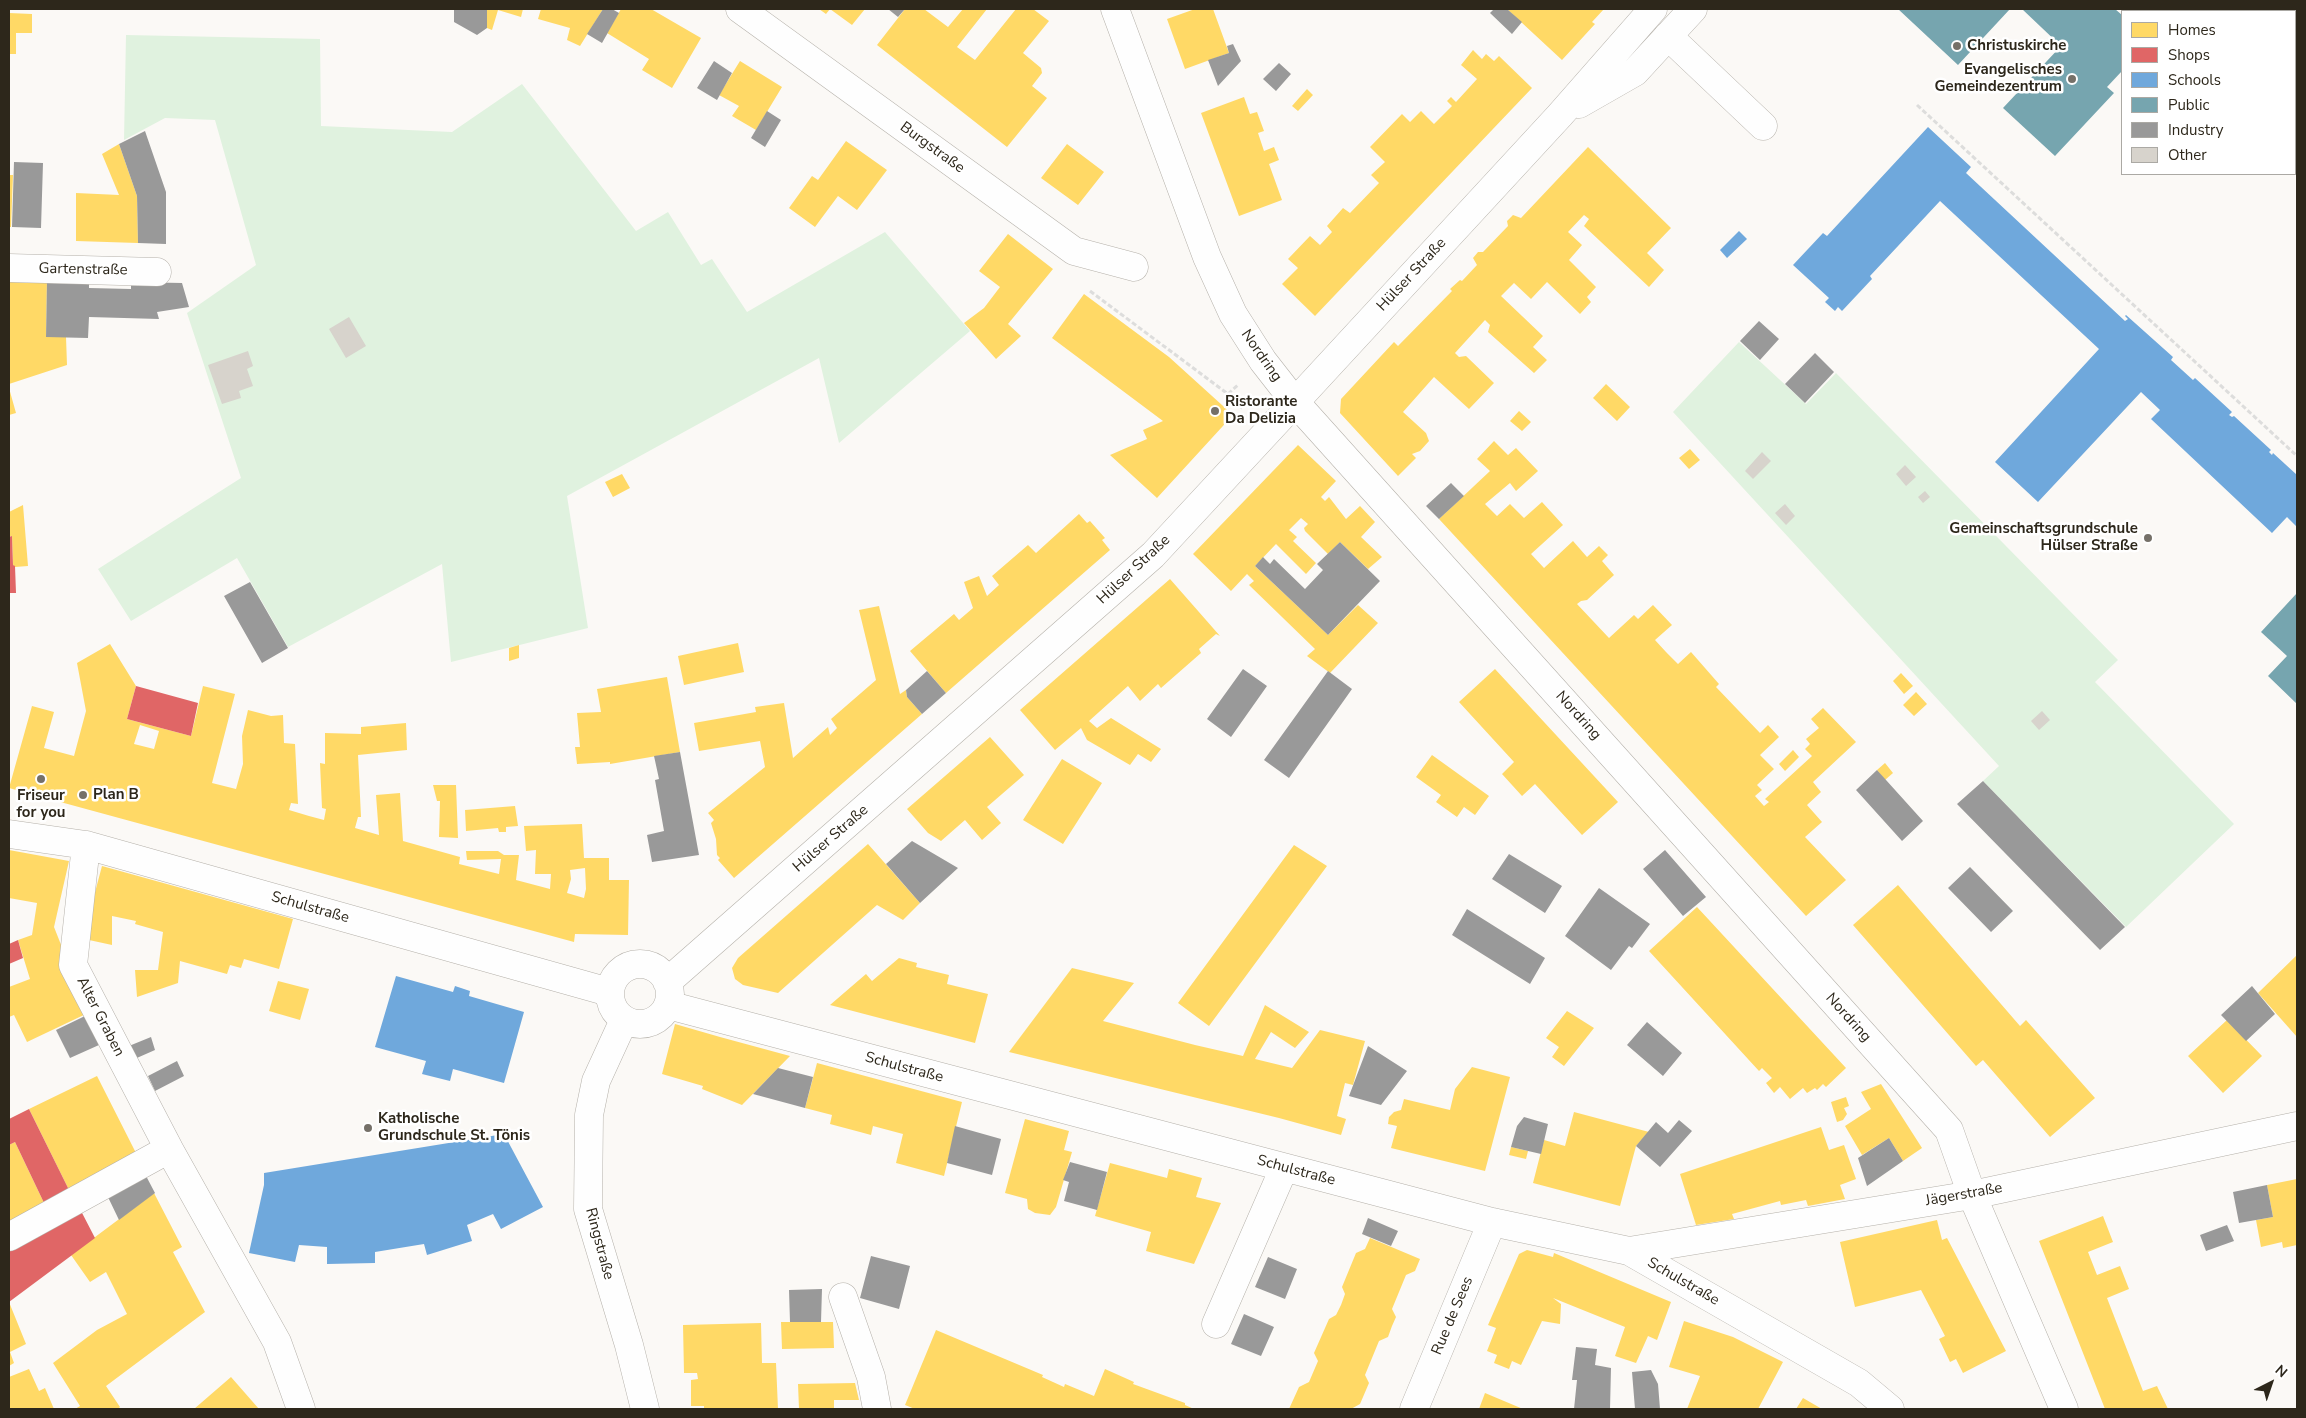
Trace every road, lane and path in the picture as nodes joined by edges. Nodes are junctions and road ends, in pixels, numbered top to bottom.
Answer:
1 (740, 9) edge
2 (1115, 9) edge
3 (1653, 9) edge
4 (1693, 9) edge
5 (1668, 36) junction
6 (1917, 105) dead end
7 (1560, 115) junction
8 (1763, 126) dead end
9 (1074, 251) junction
10 (1134, 267) dead end
11 (9, 268) edge
12 (157, 272) dead end
13 (1295, 402) junction
14 (1267, 433) junction
15 (2297, 456) edge
16 (9, 834) edge
17 (86, 845) junction
18 (609, 992) junction
19 (668, 994) junction
20 (624, 1020) junction
21 (2297, 1126) edge
22 (169, 1149) junction
23 (1284, 1168) junction
24 (1972, 1195) junction
25 (1492, 1222) junction
26 (9, 1237) edge
27 (1629, 1251) junction
28 (843, 1297) dead end
29 (1216, 1324) dead end
30 (301, 1409) edge
31 (645, 1409) edge
32 (877, 1409) edge
33 (1414, 1409) edge
34 (1890, 1409) edge
35 (2064, 1409) edge

1 - 9 street, Burgstraße
2 - 13 street, Nordring
3 - 7 street, Hülser Straße
4 - 5 street, Hülser Straße
5 - 7 street, Hülser Straße
5 - 8 street
6 - 15 path
7 - 13 street, Hülser Straße
9 - 10 street, Burgstraße
9 - 14 path
11 - 12 street, Gartenstraße
13 - 14 street, Hülser Straße
13 - 24 street, Nordring
14 - 19 street, Hülser Straße
16 - 17 street, Schulstraße
17 - 18 street, Schulstraße
17 - 22 street, Alter Graben
18 - 19 street
18 - 20 street
19 - 20 street
19 - 23 street, Schulstraße
20 - 31 street, Ringstraße
21 - 24 street, Jägerstraße
22 - 26 street
22 - 30 street, Alter Graben
23 - 25 street, Schulstraße
23 - 29 street
24 - 27 street, Jägerstraße
24 - 35 street, Nordring
25 - 27 street, Schulstraße
25 - 33 street, Rue de Sees
27 - 34 street, Schulstraße
28 - 32 street

